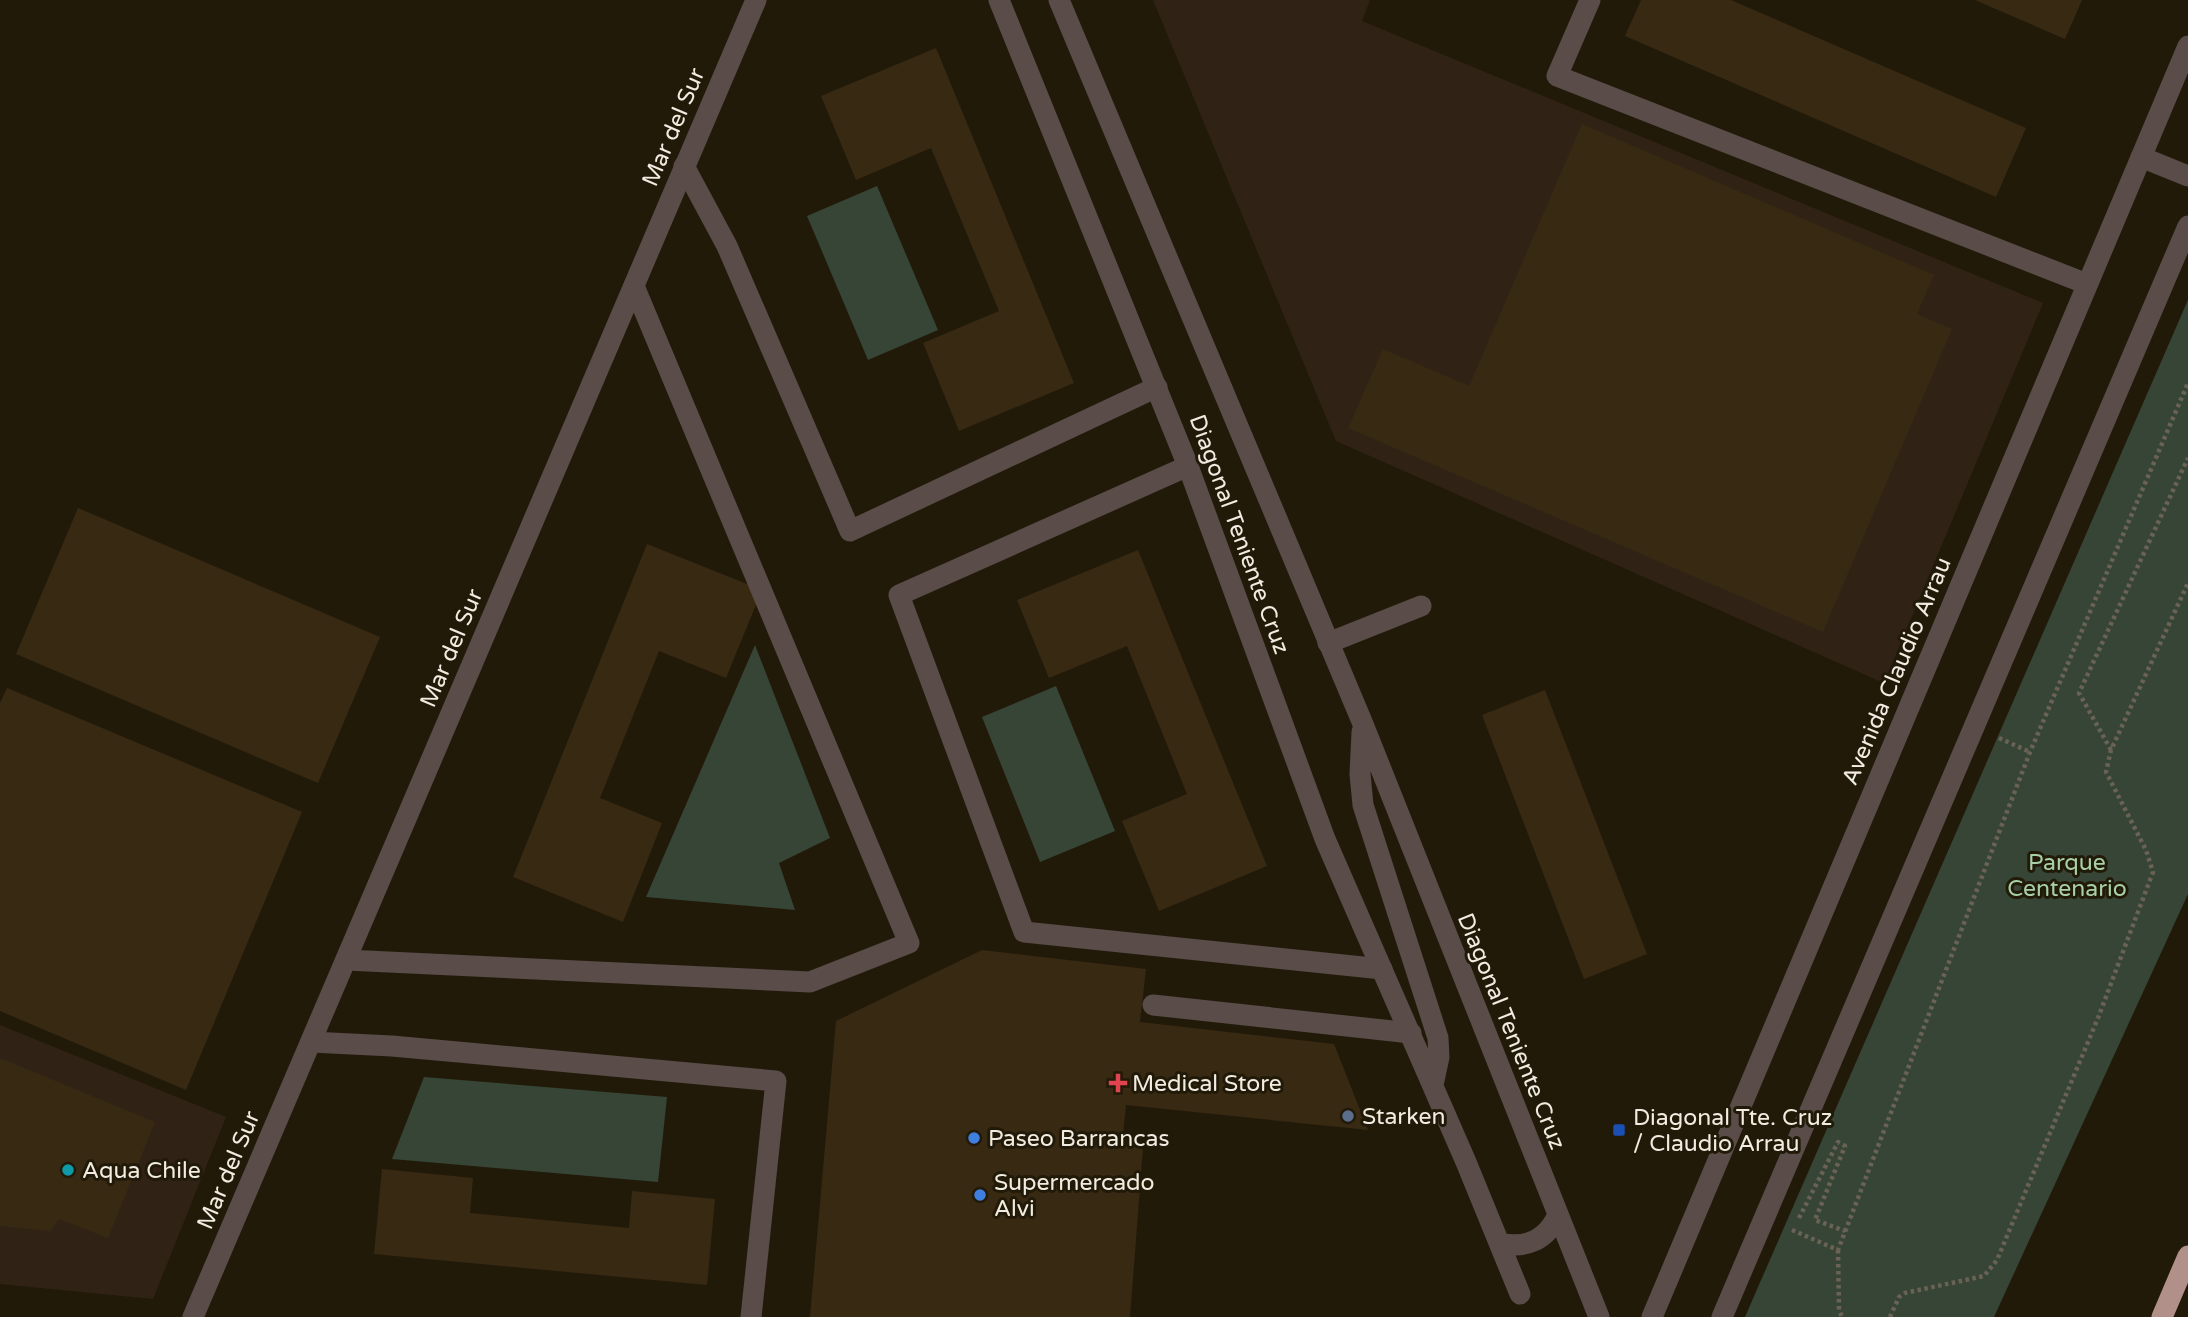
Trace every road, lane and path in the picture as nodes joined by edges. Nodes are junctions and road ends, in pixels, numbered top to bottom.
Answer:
1 (756, 0) edge
2 (999, 0) edge
3 (1059, 0) edge
4 (1590, 0) edge
5 (2188, 46) edge
6 (2141, 157) junction
7 (684, 166) junction
8 (2188, 176) edge
9 (2188, 226) edge
10 (2087, 284) junction
11 (634, 286) junction
12 (2188, 383) edge
13 (1157, 387) junction
14 (2188, 458) edge
15 (1188, 466) junction
16 (2188, 583) edge
17 (1421, 606) dead end
18 (1328, 643) junction
19 (1363, 724) junction
20 (2111, 750) junction
21 (346, 960) junction
22 (1382, 969) junction
23 (1153, 1005) dead end
24 (1411, 1032) junction
25 (312, 1042) junction
26 (1433, 1085) junction
27 (1557, 1217) junction
28 (1791, 1229) dead end
29 (1845, 1231) junction
30 (1800, 1233) dead end
31 (1500, 1243) junction
32 (1838, 1250) junction
33 (2188, 1256) edge
34 (1520, 1294) dead end
35 (193, 1317) edge
36 (751, 1317) edge
37 (1599, 1317) edge
38 (1652, 1317) edge
39 (1722, 1317) edge
40 (1842, 1317) edge
41 (1890, 1317) edge
42 (2162, 1317) edge

1 - 7 street, Mar del Sur
2 - 13 street, Diagonal Teniente Cruz
3 - 18 street, Diagonal Teniente Cruz
4 - 10 street
5 - 6 street, Avenida Claudio Arrau
6 - 8 street
6 - 10 street, Avenida Claudio Arrau
7 - 11 street, Mar del Sur
7 - 13 street
9 - 39 street
10 - 38 street, Avenida Claudio Arrau
11 - 21 street, Mar del Sur
11 - 21 street
12 - 29 path
13 - 15 street, Diagonal Teniente Cruz
14 - 20 path
15 - 22 street, Diagonal Teniente Cruz
15 - 22 street
16 - 20 path
17 - 18 street
18 - 19 street, Diagonal Teniente Cruz
19 - 26 street, Diagonal Teniente Cruz
19 - 27 street, Diagonal Teniente Cruz
20 - 41 path
21 - 25 street, Mar del Sur
22 - 24 street, Diagonal Teniente Cruz
23 - 24 street
24 - 26 street, Diagonal Teniente Cruz
25 - 35 street, Mar del Sur
25 - 36 street
26 - 31 street, Diagonal Teniente Cruz
27 - 31 street
27 - 37 street, Diagonal Teniente Cruz
28 - 29 path
29 - 32 path
30 - 32 path
31 - 34 street, Diagonal Teniente Cruz
32 - 40 path
33 - 42 highway

